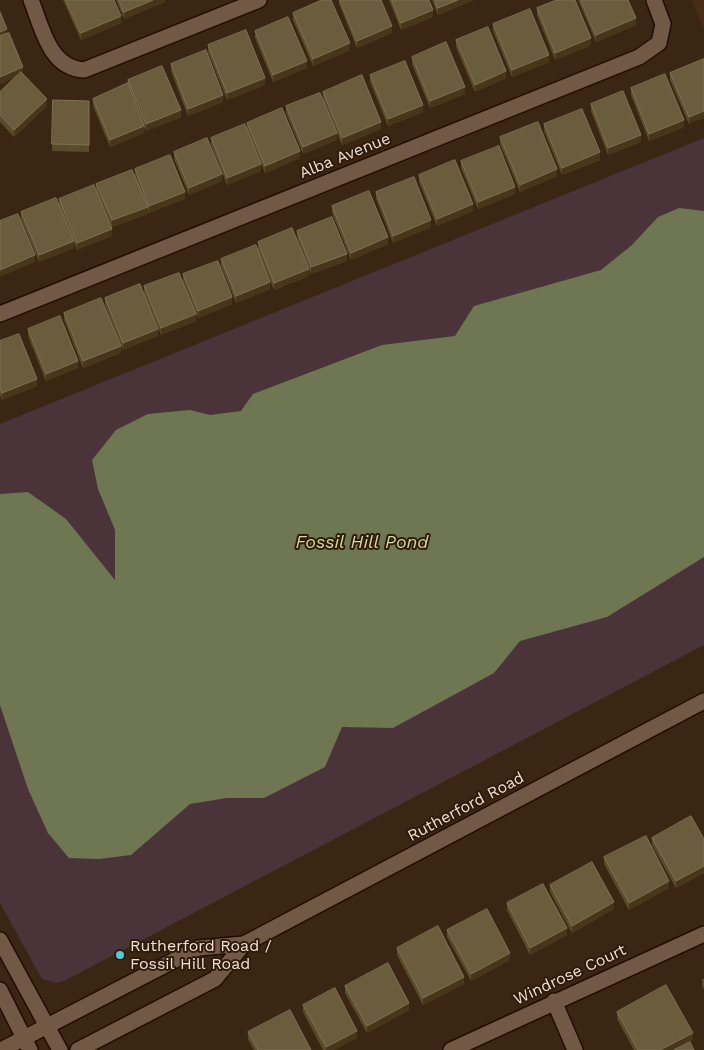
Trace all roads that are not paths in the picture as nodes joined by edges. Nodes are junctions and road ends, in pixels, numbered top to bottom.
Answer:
1 (31, 0) edge
2 (259, 0) edge
3 (654, 0) edge
4 (238, 4) edge
5 (0, 314) edge
6 (704, 701) edge
7 (704, 934) edge
8 (0, 940) edge
9 (244, 944) junction
10 (0, 990) edge
11 (554, 1001) junction
12 (47, 1026) junction
13 (27, 1044) edge
14 (1, 1050) edge
15 (60, 1050) edge
16 (78, 1050) edge
17 (451, 1050) edge
18 (575, 1050) edge

1 - 4 street
2 - 4 street
3 - 5 street, Alba Avenue
6 - 9 street, Rutherford Road
7 - 11 street, Windrose Court
8 - 12 street
9 - 12 street, Rutherford Road
9 - 16 street, Rutherford Road
10 - 13 street
11 - 17 street, Windrose Court
11 - 18 street
12 - 13 street, Rutherford Road
12 - 15 street
13 - 14 street, Rutherford Road

